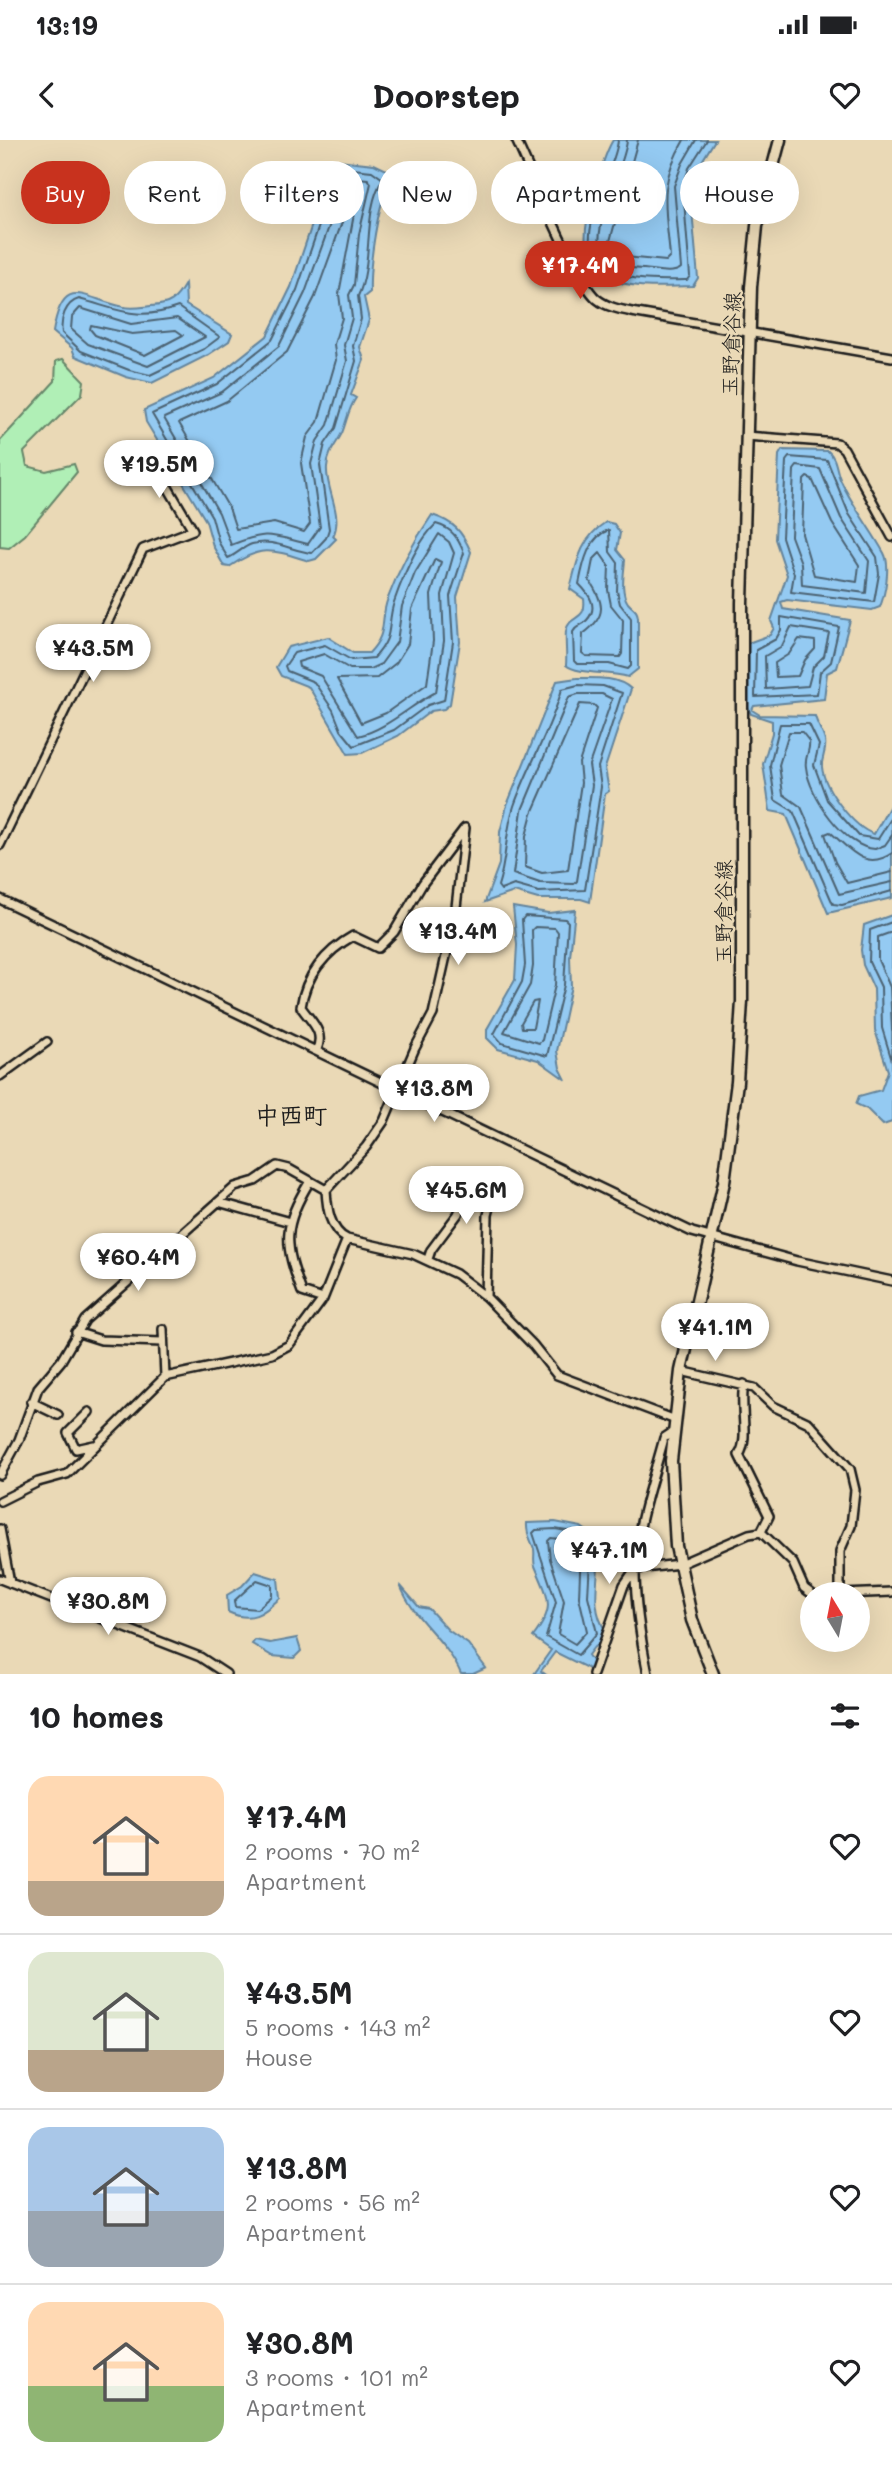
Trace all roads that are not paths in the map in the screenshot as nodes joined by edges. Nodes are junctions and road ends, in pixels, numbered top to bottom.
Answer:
1 (516, 140) edge
2 (780, 140) edge
3 (750, 333) junction
4 (892, 357) edge
5 (746, 436) junction
6 (149, 455) dead end
7 (892, 537) edge
8 (0, 845) edge
9 (0, 899) edge
10 (47, 1042) dead end
11 (316, 1051) junction
12 (0, 1076) edge
13 (397, 1091) junction
14 (310, 1181) junction
15 (327, 1190) junction
16 (218, 1202) junction
17 (290, 1222) junction
18 (711, 1238) junction
19 (347, 1240) junction
20 (428, 1259) junction
21 (892, 1280) edge
22 (486, 1297) junction
23 (323, 1299) junction
24 (163, 1329) dead end
25 (76, 1332) junction
26 (163, 1342) junction
27 (681, 1371) junction
28 (165, 1377) junction
29 (744, 1384) junction
30 (31, 1402) junction
31 (89, 1412) dead end
32 (58, 1415) dead end
33 (673, 1419) junction
34 (673, 1432) junction
35 (94, 1445) junction
36 (0, 1475) edge
37 (0, 1501) edge
38 (0, 1529) edge
39 (761, 1532) junction
40 (680, 1564) junction
41 (635, 1569) junction
42 (0, 1579) edge
43 (801, 1582) edge
44 (841, 1582) edge
45 (10, 1583) junction
46 (892, 1592) edge
47 (870, 1593) edge
48 (226, 1674) edge
49 (593, 1674) edge
50 (648, 1674) edge
51 (713, 1674) edge

1 - 3 street
2 - 3 main road, 玉野倉谷線
3 - 4 street
3 - 5 main road, 玉野倉谷線
5 - 7 street
5 - 18 main road, 玉野倉谷線
6 - 8 street
9 - 11 street
10 - 12 street
11 - 13 street
11 - 13 street
13 - 15 street
13 - 18 street
14 - 15 street
14 - 16 street
14 - 17 street
15 - 19 street
16 - 17 street
16 - 25 street
17 - 23 street
18 - 21 street
18 - 27 main road, 玉野倉谷線
19 - 20 street
19 - 23 street
20 - 22 street
20 - 22 street
22 - 33 street
23 - 28 street
24 - 26 street
25 - 26 street
25 - 30 street
26 - 28 street
27 - 29 street
27 - 33 main road, 玉野倉谷線
28 - 35 street
29 - 39 street
29 - 44 street
30 - 32 street
30 - 36 street
31 - 35 street
33 - 34 main road, 玉野倉谷線
34 - 40 main road, 玉野倉谷線
34 - 41 street
35 - 37 street
38 - 45 street
39 - 40 street
39 - 43 street
40 - 41 street
40 - 51 main road, 玉野倉谷線
41 - 49 street
41 - 50 street
42 - 45 street
45 - 48 street
46 - 47 street

